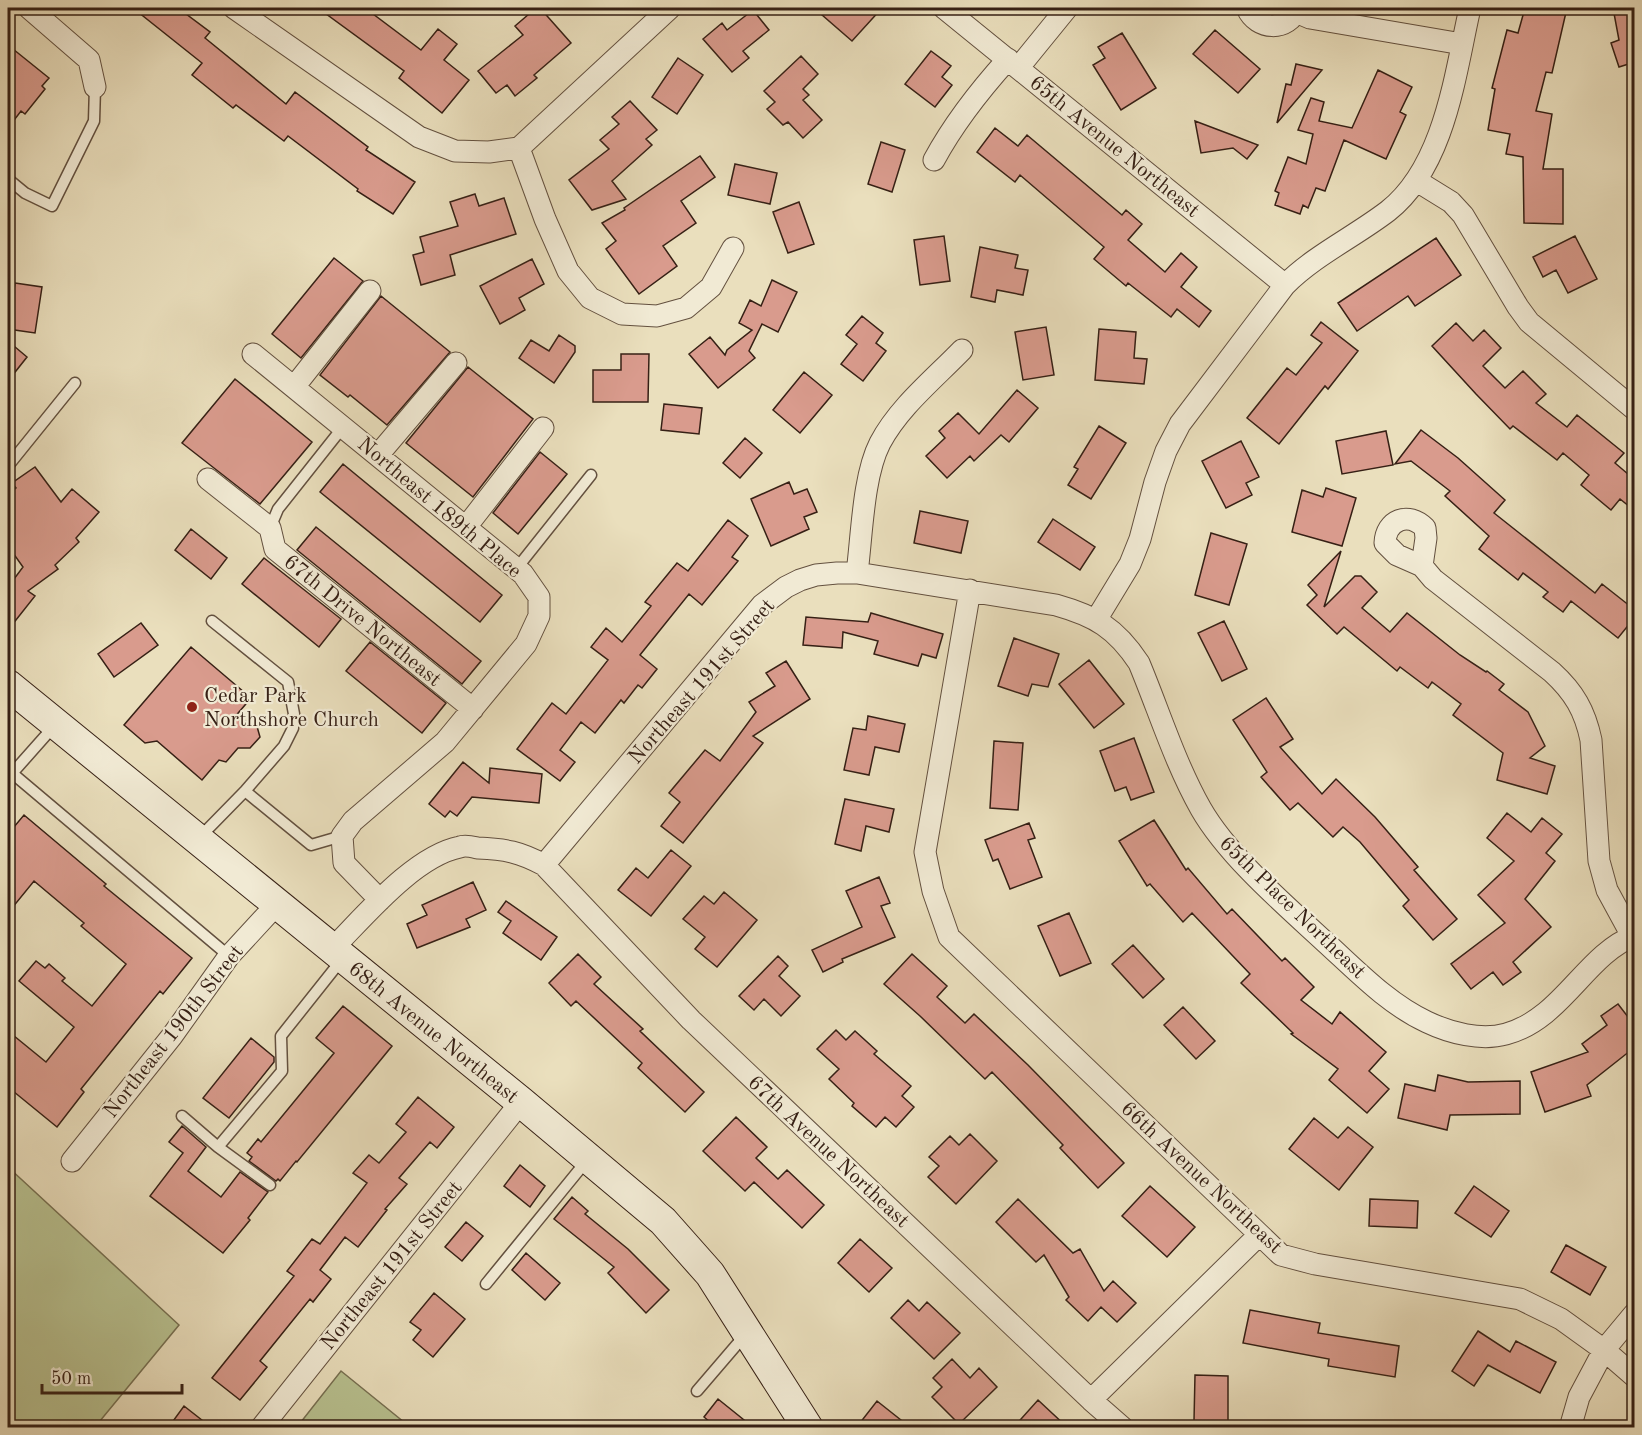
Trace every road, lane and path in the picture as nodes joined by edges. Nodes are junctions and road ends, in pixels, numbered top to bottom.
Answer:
1 (29, 8) edge
2 (234, 8) edge
3 (670, 8) edge
4 (944, 8) edge
5 (1066, 8) edge
6 (1247, 8) edge
7 (1470, 8) edge
8 (1297, 10) edge
9 (1462, 44) junction
10 (1013, 63) junction
11 (95, 87) joint
12 (519, 148) junction
13 (934, 160) dead end
14 (8, 179) edge
15 (1417, 181) junction
16 (733, 248) dead end
17 (1285, 285) junction
18 (370, 291) dead end
19 (962, 350) dead end
20 (252, 354) dead end
21 (456, 363) dead end
22 (75, 383) dead end
23 (294, 387) junction
24 (1635, 409) edge
25 (343, 427) junction
26 (543, 428) dead end
27 (378, 455) junction
28 (8, 466) edge
29 (591, 475) dead end
30 (208, 479) dead end
31 (466, 527) junction
32 (270, 528) junction
33 (1422, 566) dead end
34 (517, 568) junction
35 (857, 573) junction
36 (970, 590) junction
37 (1096, 620) junction
38 (212, 621) dead end
39 (8, 685) edge
40 (473, 709) junction
41 (56, 724) junction
42 (10, 775) edge
43 (245, 791) junction
44 (342, 836) junction
45 (198, 840) junction
46 (544, 865) junction
47 (380, 900) junction
48 (277, 904) junction
49 (1633, 936) edge
50 (338, 954) junction
51 (229, 956) junction
52 (521, 1102) junction
53 (182, 1116) dead end
54 (218, 1147) junction
55 (588, 1159) junction
56 (72, 1161) dead end
57 (270, 1185) dead end
58 (1258, 1235) junction
59 (486, 1284) dead end
60 (1635, 1314) edge
61 (747, 1332) junction
62 (1604, 1350) junction
63 (1635, 1376) edge
64 (698, 1390) dead end
65 (1091, 1400) junction
66 (261, 1428) edge
67 (808, 1428) edge
68 (1123, 1428) edge
69 (1570, 1428) edge

1 - 11 street
2 - 12 street
3 - 12 street
4 - 10 street, 65th Avenue Northeast
5 - 10 street
6 - 8 street
7 - 9 street
8 - 9 street
9 - 15 street
10 - 13 street
10 - 17 street, 65th Avenue Northeast
11 - 14 lane
12 - 16 street
15 - 17 street
15 - 24 street
17 - 37 street
18 - 23 street
19 - 35 street
20 - 23 street, Northeast 189th Place
21 - 27 street
22 - 28 lane
23 - 25 street, Northeast 189th Place
25 - 27 street, Northeast 189th Place
25 - 32 lane
26 - 31 street
27 - 31 street, Northeast 189th Place
29 - 34 lane
30 - 32 street, 67th Drive Northeast
31 - 34 street, Northeast 189th Place
32 - 40 street, 67th Drive Northeast
33 - 49 street
34 - 40 street, Northeast 189th Place
35 - 36 street, 65th Place Northeast
35 - 46 street, Northeast 191st Street
36 - 37 street, 65th Place Northeast
36 - 58 street, 66th Avenue Northeast
37 - 49 street, 65th Place Northeast
38 - 43 lane
39 - 41 street, 68th Avenue Northeast
40 - 44 street, Northeast 189th Place
41 - 42 lane
41 - 45 street, 68th Avenue Northeast
42 - 51 lane
43 - 44 lane
43 - 45 lane
44 - 47 street
45 - 48 street, 68th Avenue Northeast
46 - 47 street
46 - 65 street, 67th Avenue Northeast
47 - 50 street
48 - 50 street, 68th Avenue Northeast
48 - 51 street, Northeast 190th Street
50 - 52 street, 68th Avenue Northeast
50 - 54 lane
51 - 56 street, Northeast 190th Street
52 - 55 street, 68th Avenue Northeast
52 - 66 street, Northeast 191st Street
53 - 54 lane
54 - 57 lane
55 - 59 lane
55 - 61 street, 68th Avenue Northeast
58 - 62 street, 66th Avenue Northeast
58 - 65 street
60 - 62 street
61 - 64 lane
61 - 67 street, 68th Avenue Northeast
62 - 63 street, 66th Avenue Northeast
62 - 69 street
65 - 68 street, 67th Avenue Northeast

